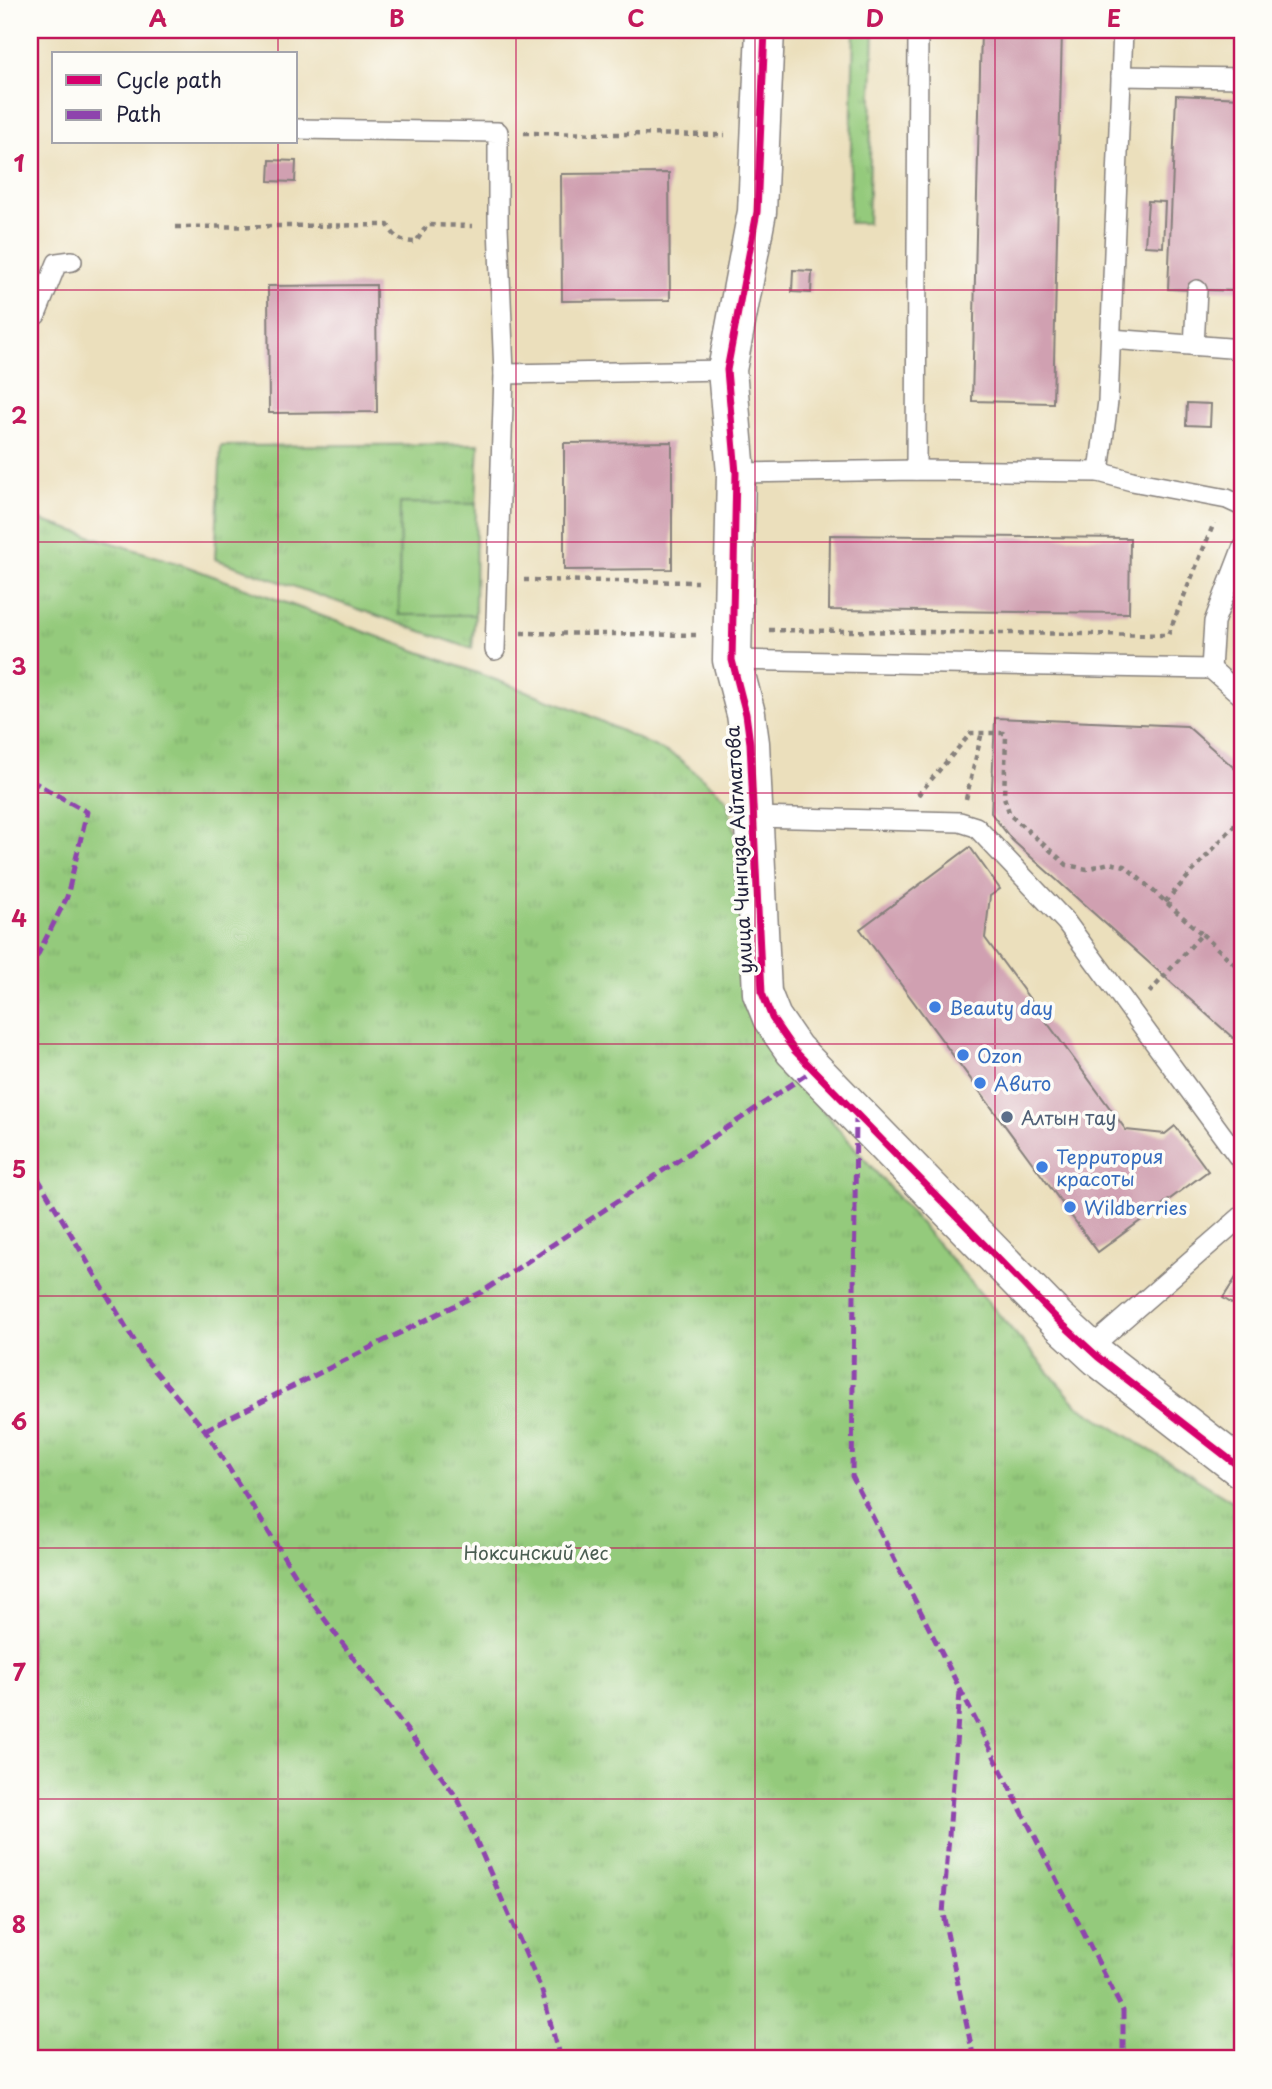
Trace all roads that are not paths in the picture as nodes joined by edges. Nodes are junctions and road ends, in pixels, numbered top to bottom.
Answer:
1 (765, 30) edge
2 (918, 30) edge
3 (1123, 30) edge
4 (1121, 76) junction
5 (1242, 78) edge
6 (298, 129) edge
7 (72, 261) dead end
8 (1197, 289) dead end
9 (30, 314) edge
10 (1111, 339) junction
11 (1194, 346) junction
12 (1242, 349) edge
13 (727, 370) junction
14 (504, 374) junction
15 (916, 470) junction
16 (1099, 472) junction
17 (736, 473) junction
18 (1233, 502) edge
19 (1242, 549) edge
20 (496, 642) road end
21 (732, 648) junction
22 (1211, 669) junction
23 (1242, 696) edge
24 (753, 817) junction
25 (1242, 1162) edge
26 (1242, 1216) edge
27 (1089, 1349) junction
28 (1242, 1469) edge

1 - 13 street, улица Чингиза Айтматова
2 - 15 lane
3 - 4 lane
4 - 5 lane
4 - 10 lane
6 - 14 lane
7 - 9 lane
8 - 11 lane
10 - 11 lane
10 - 16 lane
11 - 12 lane
13 - 14 lane
13 - 17 street, улица Чингиза Айтматова
14 - 20 lane
15 - 16 lane
15 - 17 lane
16 - 18 lane
17 - 21 street, улица Чингиза Айтматова
19 - 22 lane
21 - 22 lane
21 - 24 street, улица Чингиза Айтматова
22 - 23 lane
24 - 25 lane
24 - 27 street, улица Чингиза Айтматова
26 - 27 lane
27 - 28 street, улица Чингиза Айтматова

